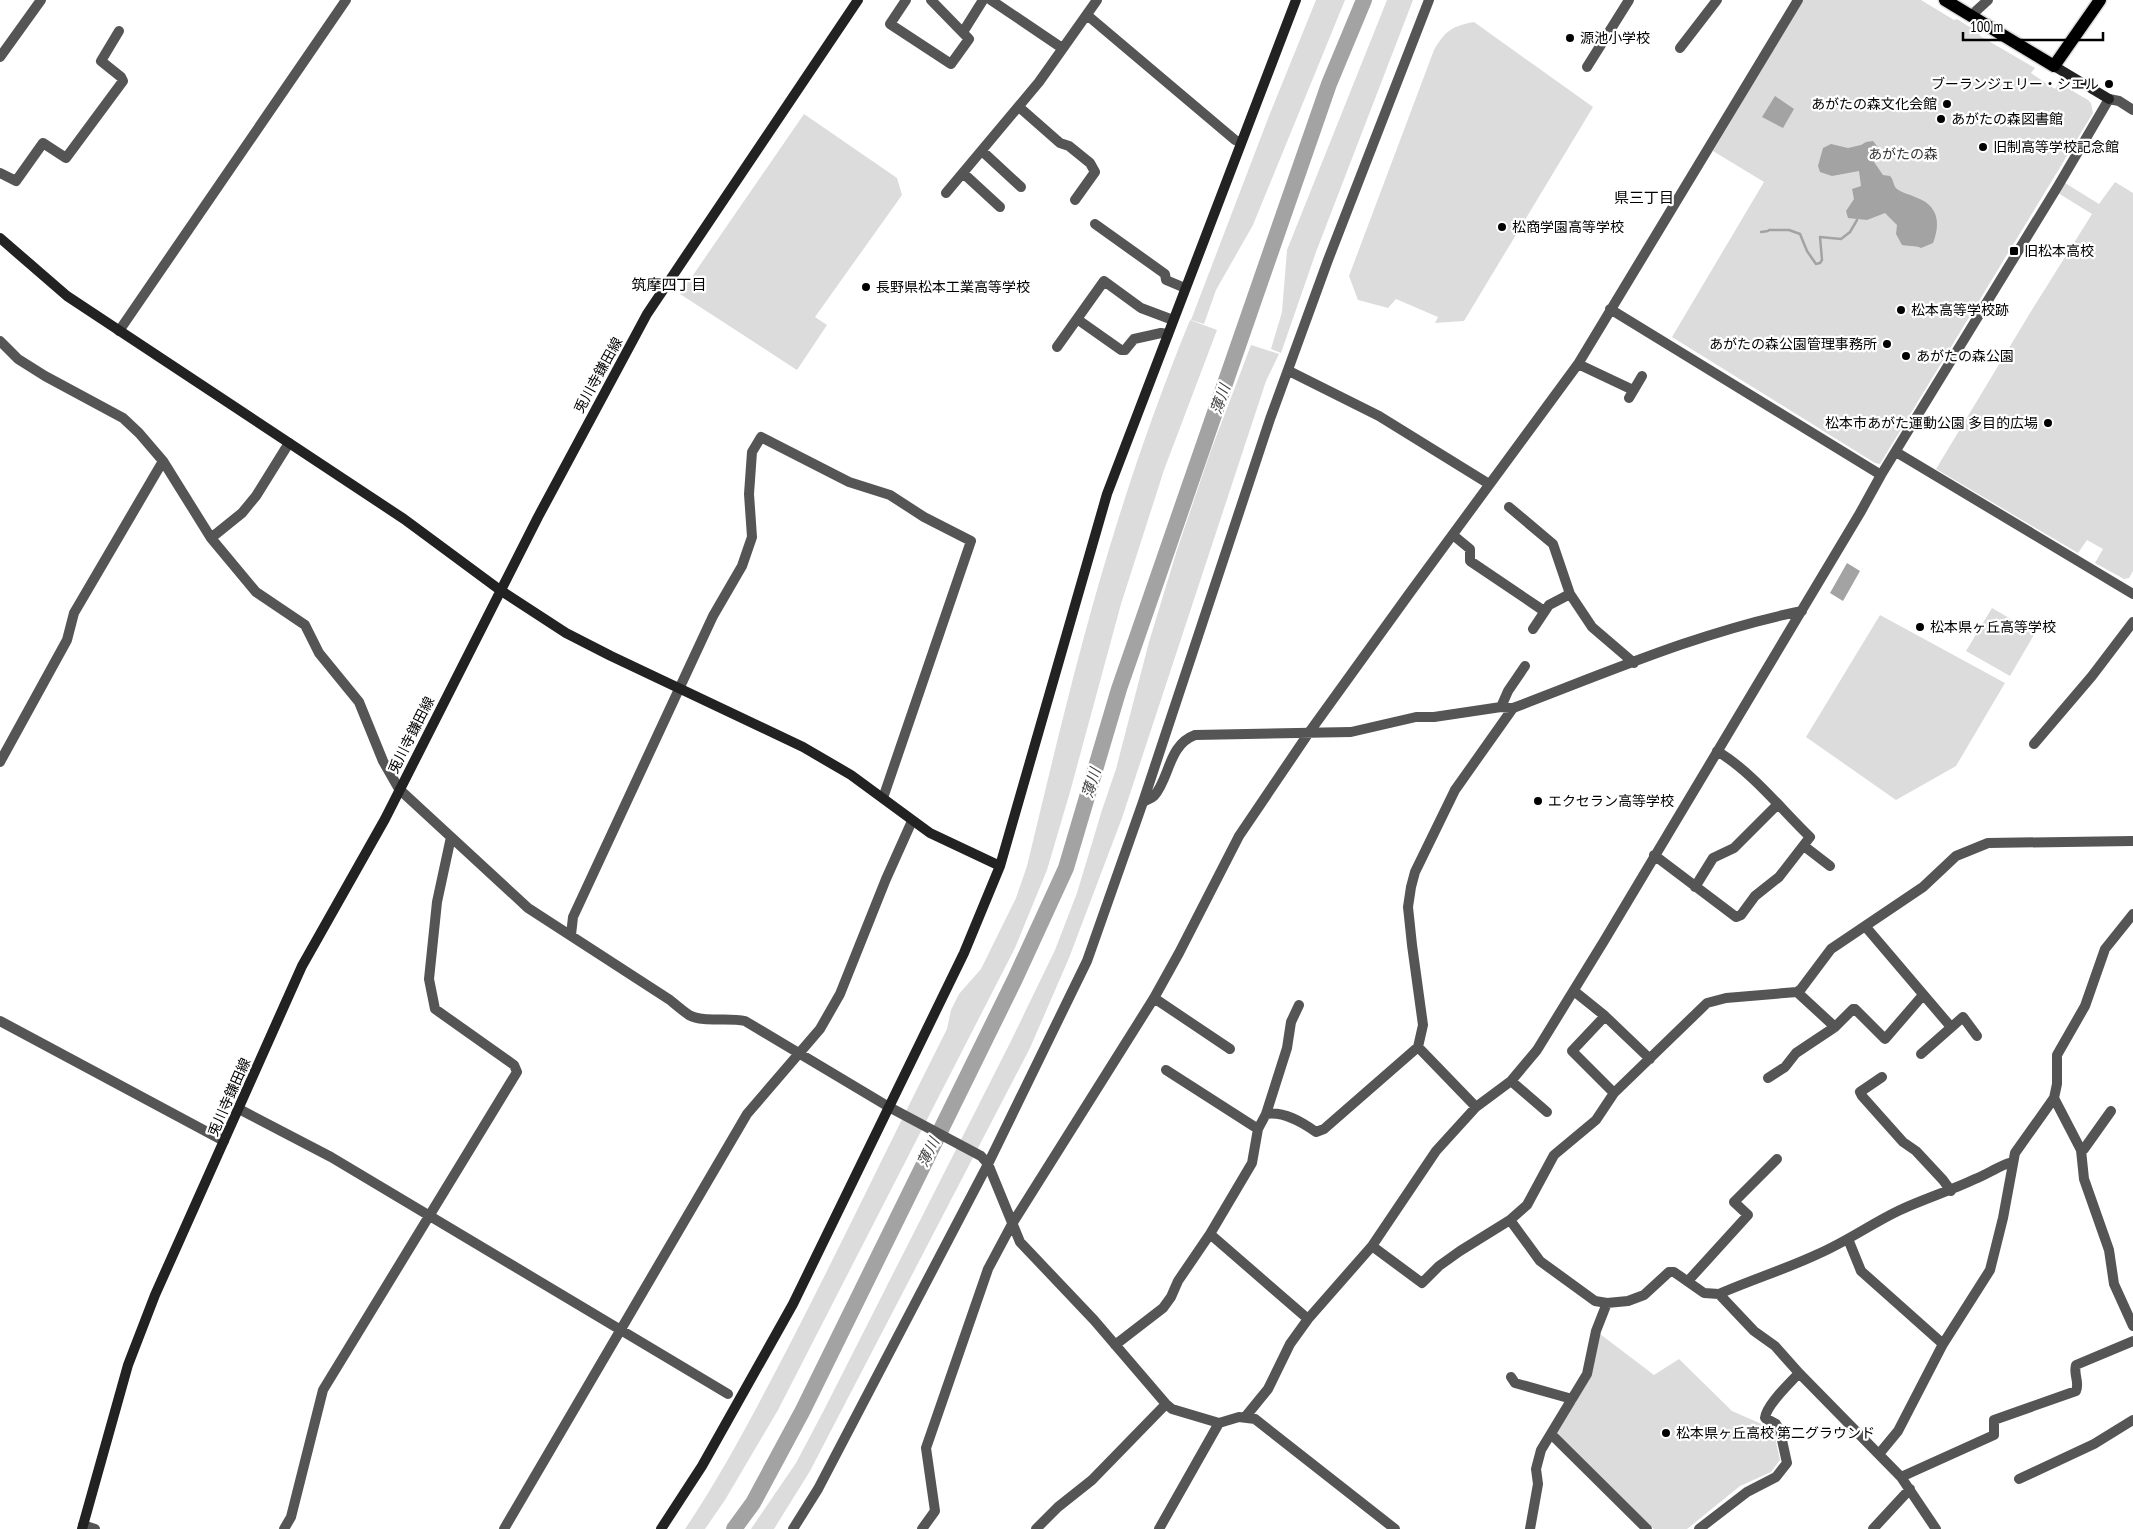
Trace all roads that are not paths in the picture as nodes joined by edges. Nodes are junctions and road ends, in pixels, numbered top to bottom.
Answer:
1 (41, 0) edge
2 (346, 0) edge
3 (858, 0) edge
4 (906, 0) edge
5 (931, 0) edge
6 (983, 0) edge
7 (991, 0) edge
8 (1097, 0) edge
9 (1296, 0) edge
10 (1429, 0) edge
11 (1629, 0) edge
12 (1717, 0) edge
13 (1798, 0) edge
14 (1944, 0) edge
15 (1988, 0) edge
16 (2100, 0) edge
17 (1976, 11) dead end
18 (1087, 15) junction
19 (119, 32) dead end
20 (964, 32) junction
21 (1062, 48) junction
22 (1680, 48) dead end
23 (0, 57) edge
24 (2054, 66) junction
25 (1587, 67) dead end
26 (2109, 99) junction
27 (1019, 107) junction
28 (2133, 110) edge
29 (1241, 142) junction
30 (982, 151) junction
31 (964, 172) junction
32 (0, 174) edge
33 (1020, 187) dead end
34 (946, 194) dead end
35 (1075, 200) dead end
36 (1000, 207) dead end
37 (1095, 224) dead end
38 (0, 238) edge
39 (1185, 288) junction
40 (1610, 309) junction
41 (1077, 319) junction
42 (1173, 320) junction
43 (119, 331) junction
44 (1168, 334) junction
45 (0, 341) edge
46 (1057, 347) dead end
47 (1578, 364) junction
48 (1289, 371) junction
49 (1642, 376) dead end
50 (289, 443) junction
51 (1896, 452) junction
52 (163, 461) junction
53 (1881, 475) junction
54 (1489, 484) junction
55 (1509, 508) dead end
56 (1453, 535) junction
57 (211, 538) junction
58 (500, 590) junction
59 (1570, 594) junction
60 (2133, 594) edge
61 (1544, 611) junction
62 (1802, 611) junction
63 (2133, 622) edge
64 (1533, 629) dead end
65 (1634, 663) junction
66 (1525, 666) dead end
67 (680, 690) junction
68 (1501, 707) junction
69 (1513, 708) junction
70 (1308, 734) junction
71 (2034, 744) dead end
72 (1717, 751) junction
73 (0, 762) edge
74 (399, 789) junction
75 (882, 798) junction
76 (1143, 802) junction
77 (1777, 805) junction
78 (912, 821) junction
79 (450, 837) junction
80 (2133, 842) edge
81 (1804, 846) junction
82 (1654, 855) junction
83 (1000, 866) junction
84 (1830, 866) dead end
85 (1695, 887) junction
86 (2133, 914) edge
87 (1865, 926) junction
88 (571, 935) junction
89 (1574, 990) junction
90 (1797, 992) junction
91 (1923, 995) junction
92 (1154, 998) junction
93 (1299, 1006) dead end
94 (1605, 1016) junction
95 (0, 1021) edge
96 (1951, 1026) junction
97 (1835, 1027) junction
98 (1977, 1036) dead end
99 (1418, 1047) junction
100 (1230, 1049) dead end
101 (800, 1053) junction
102 (1921, 1054) dead end
103 (1650, 1059) junction
104 (1166, 1070) dead end
105 (1882, 1077) dead end
106 (1768, 1078) dead end
107 (1511, 1081) junction
108 (1614, 1094) junction
109 (2054, 1098) junction
110 (1476, 1107) junction
111 (239, 1109) junction
112 (894, 1109) junction
113 (2110, 1111) dead end
114 (1547, 1112) dead end
115 (1266, 1114) junction
116 (1258, 1129) junction
117 (224, 1141) junction
118 (2081, 1150) junction
119 (1777, 1158) dead end
120 (984, 1160) junction
121 (2013, 1162) junction
122 (1951, 1191) junction
123 (429, 1216) junction
124 (1510, 1220) junction
125 (1012, 1224) junction
126 (1210, 1234) junction
127 (1848, 1239) junction
128 (1372, 1246) junction
129 (1688, 1281) junction
130 (1719, 1294) junction
131 (1607, 1303) junction
132 (2130, 1310) edge
133 (1308, 1319) junction
134 (2133, 1326) edge
135 (622, 1330) junction
136 (2133, 1341) edge
137 (1943, 1344) junction
138 (1115, 1345) junction
139 (1799, 1373) junction
140 (1511, 1377) dead end
141 (728, 1394) junction
142 (742, 1394) junction
143 (1572, 1399) junction
144 (1166, 1404) junction
145 (734, 1408) junction
146 (1246, 1416) junction
147 (2133, 1420) edge
148 (1219, 1423) junction
149 (1551, 1434) junction
150 (1879, 1454) junction
151 (1901, 1477) junction
152 (2019, 1479) dead end
153 (1910, 1489) junction
154 (83, 1527) edge
155 (95, 1529) edge
156 (284, 1529) edge
157 (504, 1529) edge
158 (661, 1529) edge
159 (793, 1529) edge
160 (922, 1529) edge
161 (1036, 1529) edge
162 (1159, 1529) edge
163 (1395, 1529) edge
164 (1530, 1529) edge
165 (1647, 1529) edge
166 (1699, 1529) edge
167 (1873, 1529) edge
168 (1936, 1529) edge

1 - 23 street
2 - 43 street
3 - 58 street, 兎川寺鎌田線
4 - 20 street
5 - 20 street
6 - 20 street
7 - 21 street
8 - 18 street
9 - 29 street
10 - 48 street
11 - 25 street
12 - 22 street
13 - 40 street
14 - 24 main road
15 - 17 street
16 - 24 main road
18 - 21 street
18 - 29 street
19 - 32 street
21 - 27 street
24 - 26 street
26 - 28 street
26 - 51 street
27 - 30 street
27 - 35 street
29 - 39 street
30 - 31 street
30 - 33 street
31 - 34 street
31 - 36 street
37 - 39 street
38 - 43 street
39 - 42 street
40 - 47 street
40 - 53 street
41 - 42 street
41 - 44 street
41 - 46 street
42 - 44 street
43 - 50 street
44 - 83 street
45 - 52 street
47 - 49 street
47 - 54 street
48 - 54 street
48 - 76 street
50 - 57 street
50 - 58 street
51 - 53 street
51 - 60 street
52 - 57 street
52 - 73 street
53 - 62 street
54 - 56 street
55 - 59 street
56 - 61 street
56 - 70 street
57 - 74 street
58 - 67 street
58 - 74 street, 兎川寺鎌田線
59 - 61 street
59 - 65 street
61 - 64 street
62 - 65 street
62 - 72 street
63 - 71 street
65 - 69 street
66 - 68 street
67 - 75 street
67 - 75 street
67 - 88 street
68 - 69 street
68 - 70 street
69 - 99 street
70 - 76 street
70 - 92 street
72 - 77 street
72 - 82 street
74 - 79 street
74 - 111 street, 兎川寺鎌田線
75 - 78 street
76 - 120 street
77 - 81 street
77 - 85 street
78 - 83 street
78 - 101 street
79 - 88 street
79 - 123 street
80 - 87 street
81 - 84 street
81 - 85 street
82 - 85 street
82 - 89 street
83 - 112 street
86 - 109 street
87 - 90 street
87 - 91 street
88 - 101 street
89 - 94 street
89 - 107 street
90 - 97 street
90 - 103 street
91 - 96 street
91 - 97 street
92 - 100 street
92 - 125 street
93 - 115 street
94 - 103 street
94 - 108 street
95 - 117 street
96 - 98 street
96 - 102 street
97 - 106 street
99 - 110 street
99 - 115 street
101 - 112 street
101 - 135 street
103 - 108 street
104 - 116 street
105 - 122 street
107 - 110 street
107 - 114 street
108 - 124 street
109 - 118 street
109 - 121 street
110 - 128 street
111 - 117 street, 兎川寺鎌田線
111 - 123 street
112 - 120 street
112 - 142 street
113 - 118 street
115 - 116 street
116 - 126 street
117 - 154 street, 兎川寺鎌田線
118 - 132 street
119 - 129 street
120 - 125 street
120 - 159 street
121 - 122 street
121 - 137 street
122 - 127 street
123 - 135 street
123 - 156 street
124 - 128 street
124 - 131 street
125 - 138 street
125 - 160 street
126 - 133 street
126 - 138 street
127 - 130 street
127 - 137 street
128 - 133 street
129 - 130 street
129 - 131 street
130 - 139 street
131 - 143 street
132 - 134 street
133 - 146 street
135 - 141 street
135 - 157 street
136 - 151 street
137 - 150 street
138 - 144 street
139 - 150 street
139 - 166 street
140 - 143 street
141 - 142 street
141 - 145 street
142 - 145 street
143 - 149 street
144 - 148 street
144 - 161 street
145 - 158 street
146 - 148 street
146 - 163 street
147 - 152 street
148 - 162 street
149 - 164 street
149 - 165 street
150 - 151 street
151 - 153 street
153 - 167 street
153 - 168 street
154 - 155 street

